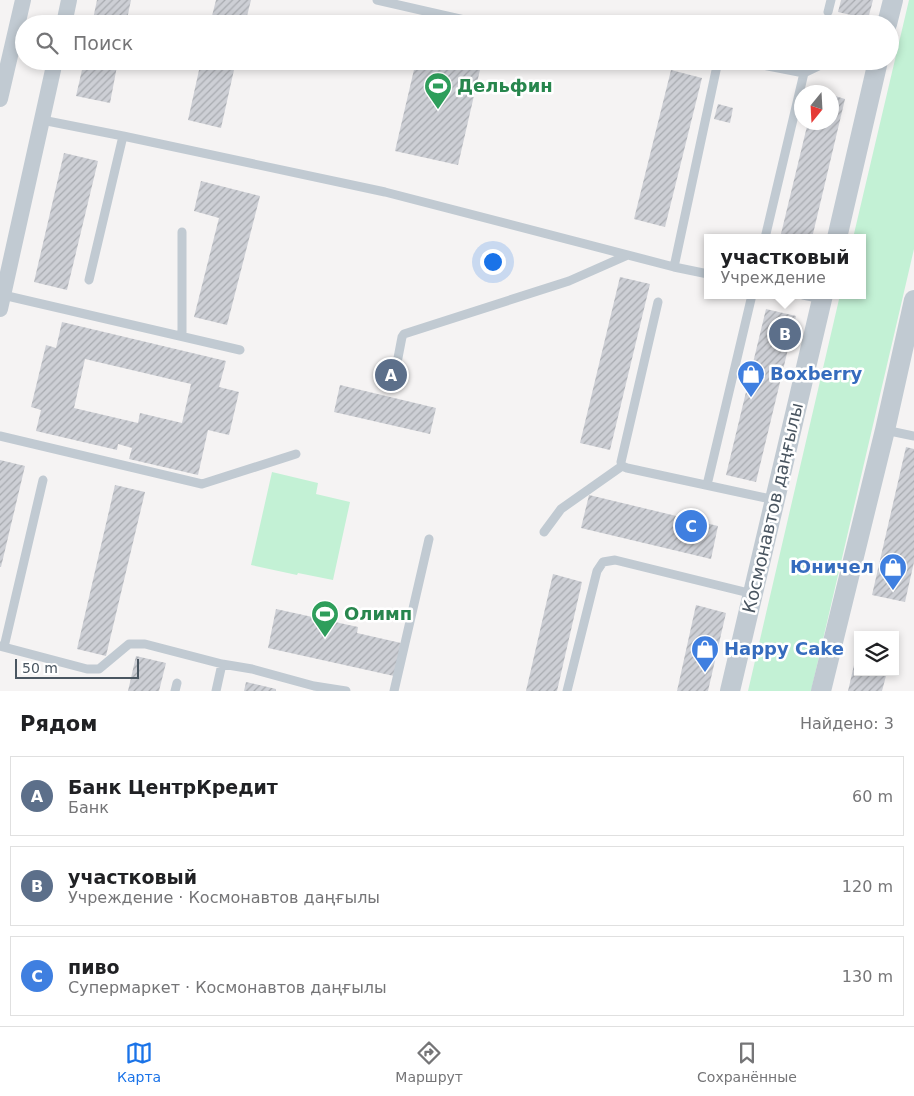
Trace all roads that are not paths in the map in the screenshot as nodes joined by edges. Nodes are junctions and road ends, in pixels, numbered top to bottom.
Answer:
1 (23, 0) edge
2 (70, 0) edge
3 (377, 0) edge
4 (831, 0) edge
5 (893, 0) edge
6 (828, 12) dead end
7 (20, 15) edge
8 (66, 15) edge
9 (443, 15) edge
10 (889, 15) edge
11 (15, 34) edge
12 (54, 70) edge
13 (716, 70) edge
14 (788, 70) edge
15 (810, 70) edge
16 (876, 70) edge
17 (804, 73) junction
18 (0, 99) edge
19 (42, 120) junction
20 (122, 136) junction
21 (182, 232) dead end
22 (766, 234) edge
23 (838, 234) edge
24 (628, 255) junction
25 (674, 267) junction
26 (704, 273) edge
27 (89, 280) dead end
28 (751, 299) edge
29 (823, 299) edge
30 (914, 300) edge
31 (2, 302) edge
32 (658, 302) dead end
33 (182, 336) junction
34 (240, 350) dead end
35 (397, 363) dead end
36 (885, 430) junction
37 (0, 436) edge
38 (914, 436) edge
39 (296, 454) dead end
40 (622, 466) junction
41 (43, 480) dead end
42 (707, 485) junction
43 (775, 500) junction
44 (544, 532) dead end
45 (429, 538) dead end
46 (753, 594) junction
47 (2, 646) edge
48 (222, 664) junction
49 (313, 688) edge
50 (216, 691) edge
51 (346, 691) edge
52 (394, 691) edge
53 (567, 691) edge
54 (730, 691) edge
55 (822, 691) edge

1 - 7 street
2 - 8 street
3 - 9 lane
4 - 6 lane
5 - 10 street
11 - 18 street
12 - 19 street
13 - 25 lane
14 - 17 lane
15 - 17 lane
16 - 23 street
17 - 22 lane
19 - 20 lane
19 - 31 street
20 - 24 lane
20 - 27 lane
21 - 33 lane
24 - 25 lane
24 - 35 lane
25 - 26 lane
28 - 42 lane
29 - 43 street, Космонавтов даңғылы
30 - 36 street
31 - 33 lane
32 - 40 lane
33 - 34 lane
36 - 38 lane
36 - 55 street
37 - 39 lane
40 - 42 lane
40 - 44 lane
41 - 47 lane
42 - 43 lane
43 - 46 street, Космонавтов даңғылы
45 - 52 lane
46 - 53 lane
46 - 54 street, Космонавтов даңғылы
47 - 48 lane
48 - 49 lane
48 - 50 lane
49 - 51 lane

